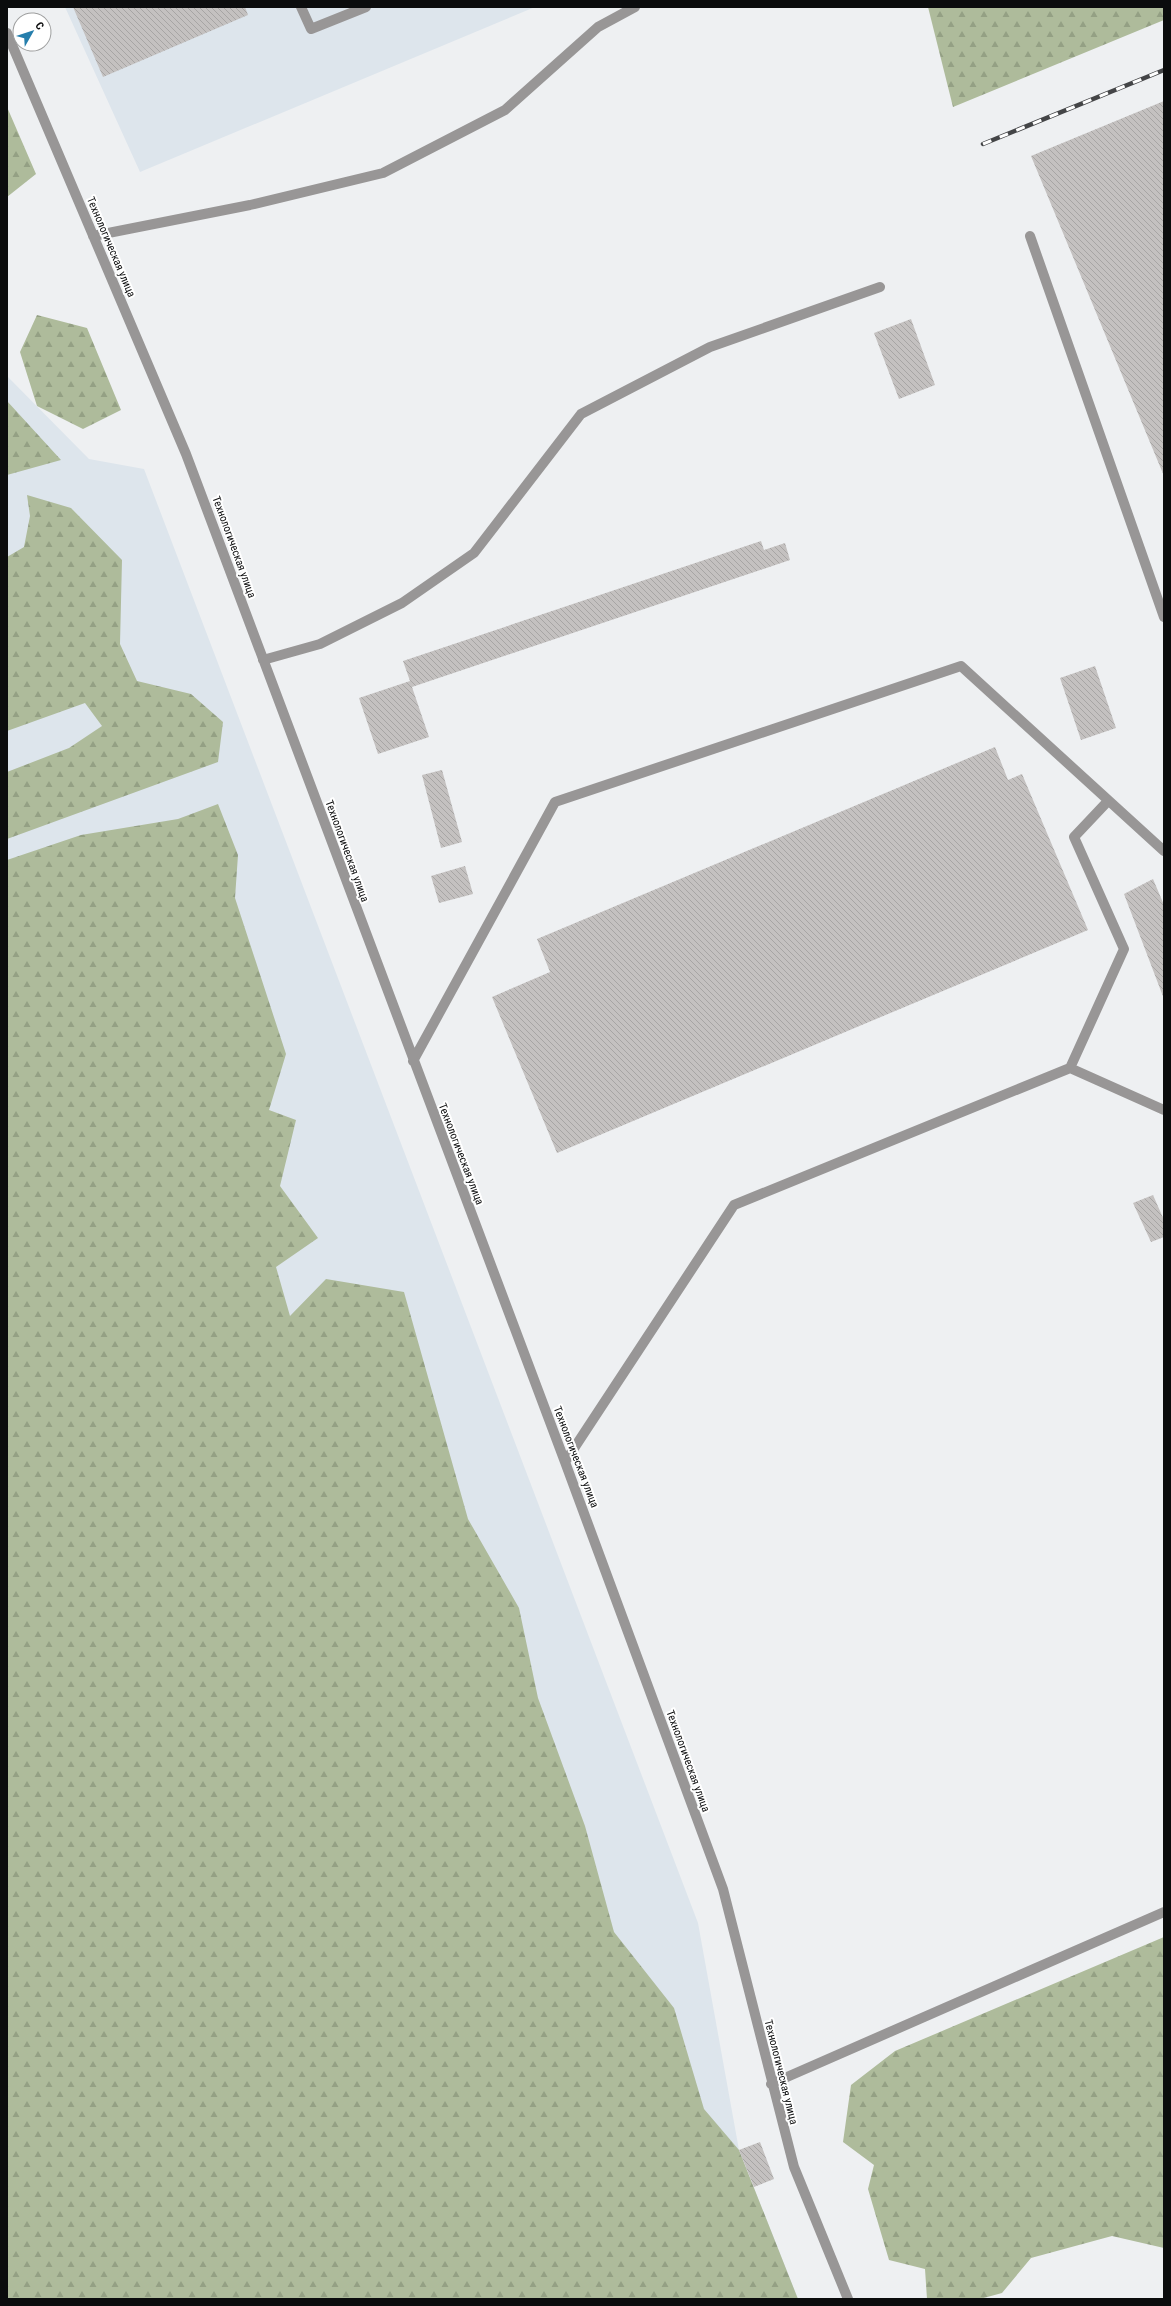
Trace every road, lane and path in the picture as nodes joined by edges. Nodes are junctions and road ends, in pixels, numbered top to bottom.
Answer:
1 (301, 7) edge
2 (366, 7) edge
3 (635, 7) edge
4 (7, 33) edge
5 (93, 236) junction
6 (1030, 236) dead end
7 (880, 287) dead end
8 (1164, 617) edge
9 (263, 660) junction
10 (1108, 801) junction
11 (1164, 851) edge
12 (413, 1061) junction
13 (1070, 1068) junction
14 (1164, 1110) edge
15 (565, 1462) junction
16 (1164, 1912) edge
17 (771, 2084) junction
18 (848, 2299) edge

1 - 2 street
3 - 5 street
4 - 5 street, Технологическая улица
5 - 9 street, Технологическая улица
6 - 8 street
7 - 9 street
9 - 12 street, Технологическая улица
10 - 11 street
10 - 12 street
10 - 13 street
12 - 15 street, Технологическая улица
13 - 14 street
13 - 15 street
15 - 17 street, Технологическая улица
16 - 17 street
17 - 18 street, Технологическая улица

